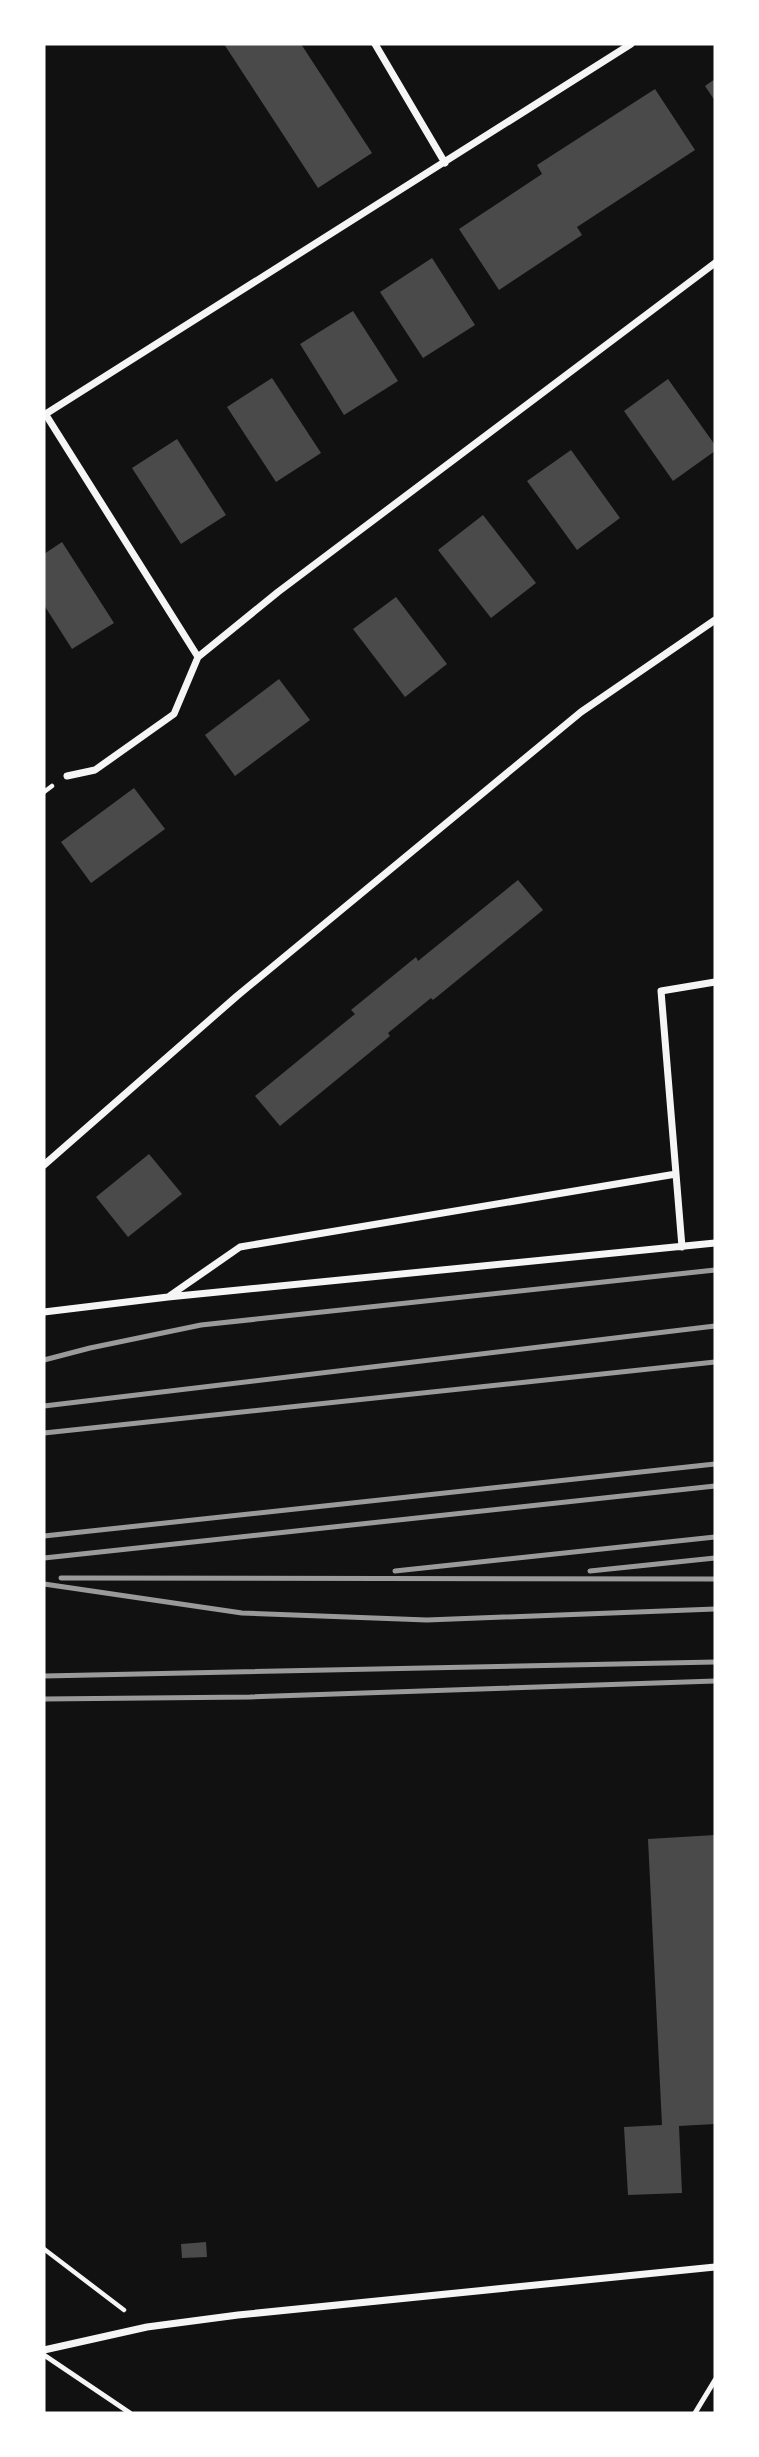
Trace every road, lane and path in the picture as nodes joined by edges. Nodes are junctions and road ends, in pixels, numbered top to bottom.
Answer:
1 (374, 44) edge
2 (631, 44) edge
3 (444, 163) junction
4 (715, 262) edge
5 (45, 415) edge
6 (715, 620) edge
7 (198, 657) junction
8 (67, 776) dead end
9 (715, 982) edge
10 (44, 1165) edge
11 (676, 1174) junction
12 (715, 1243) edge
13 (682, 1247) junction
14 (168, 1297) junction
15 (44, 1312) edge
16 (44, 2249) edge
17 (715, 2267) edge
18 (147, 2327) junction
19 (44, 2352) edge
20 (715, 2379) edge
21 (130, 2413) edge
22 (695, 2413) edge

1 - 3 street
2 - 3 street
3 - 5 street
4 - 7 street
5 - 7 street
6 - 10 street
7 - 8 street
9 - 11 street
11 - 13 street
11 - 14 street
12 - 13 street
13 - 14 street
14 - 15 street
16 - 18 path
17 - 18 street
18 - 19 street
19 - 21 lane
20 - 22 lane

